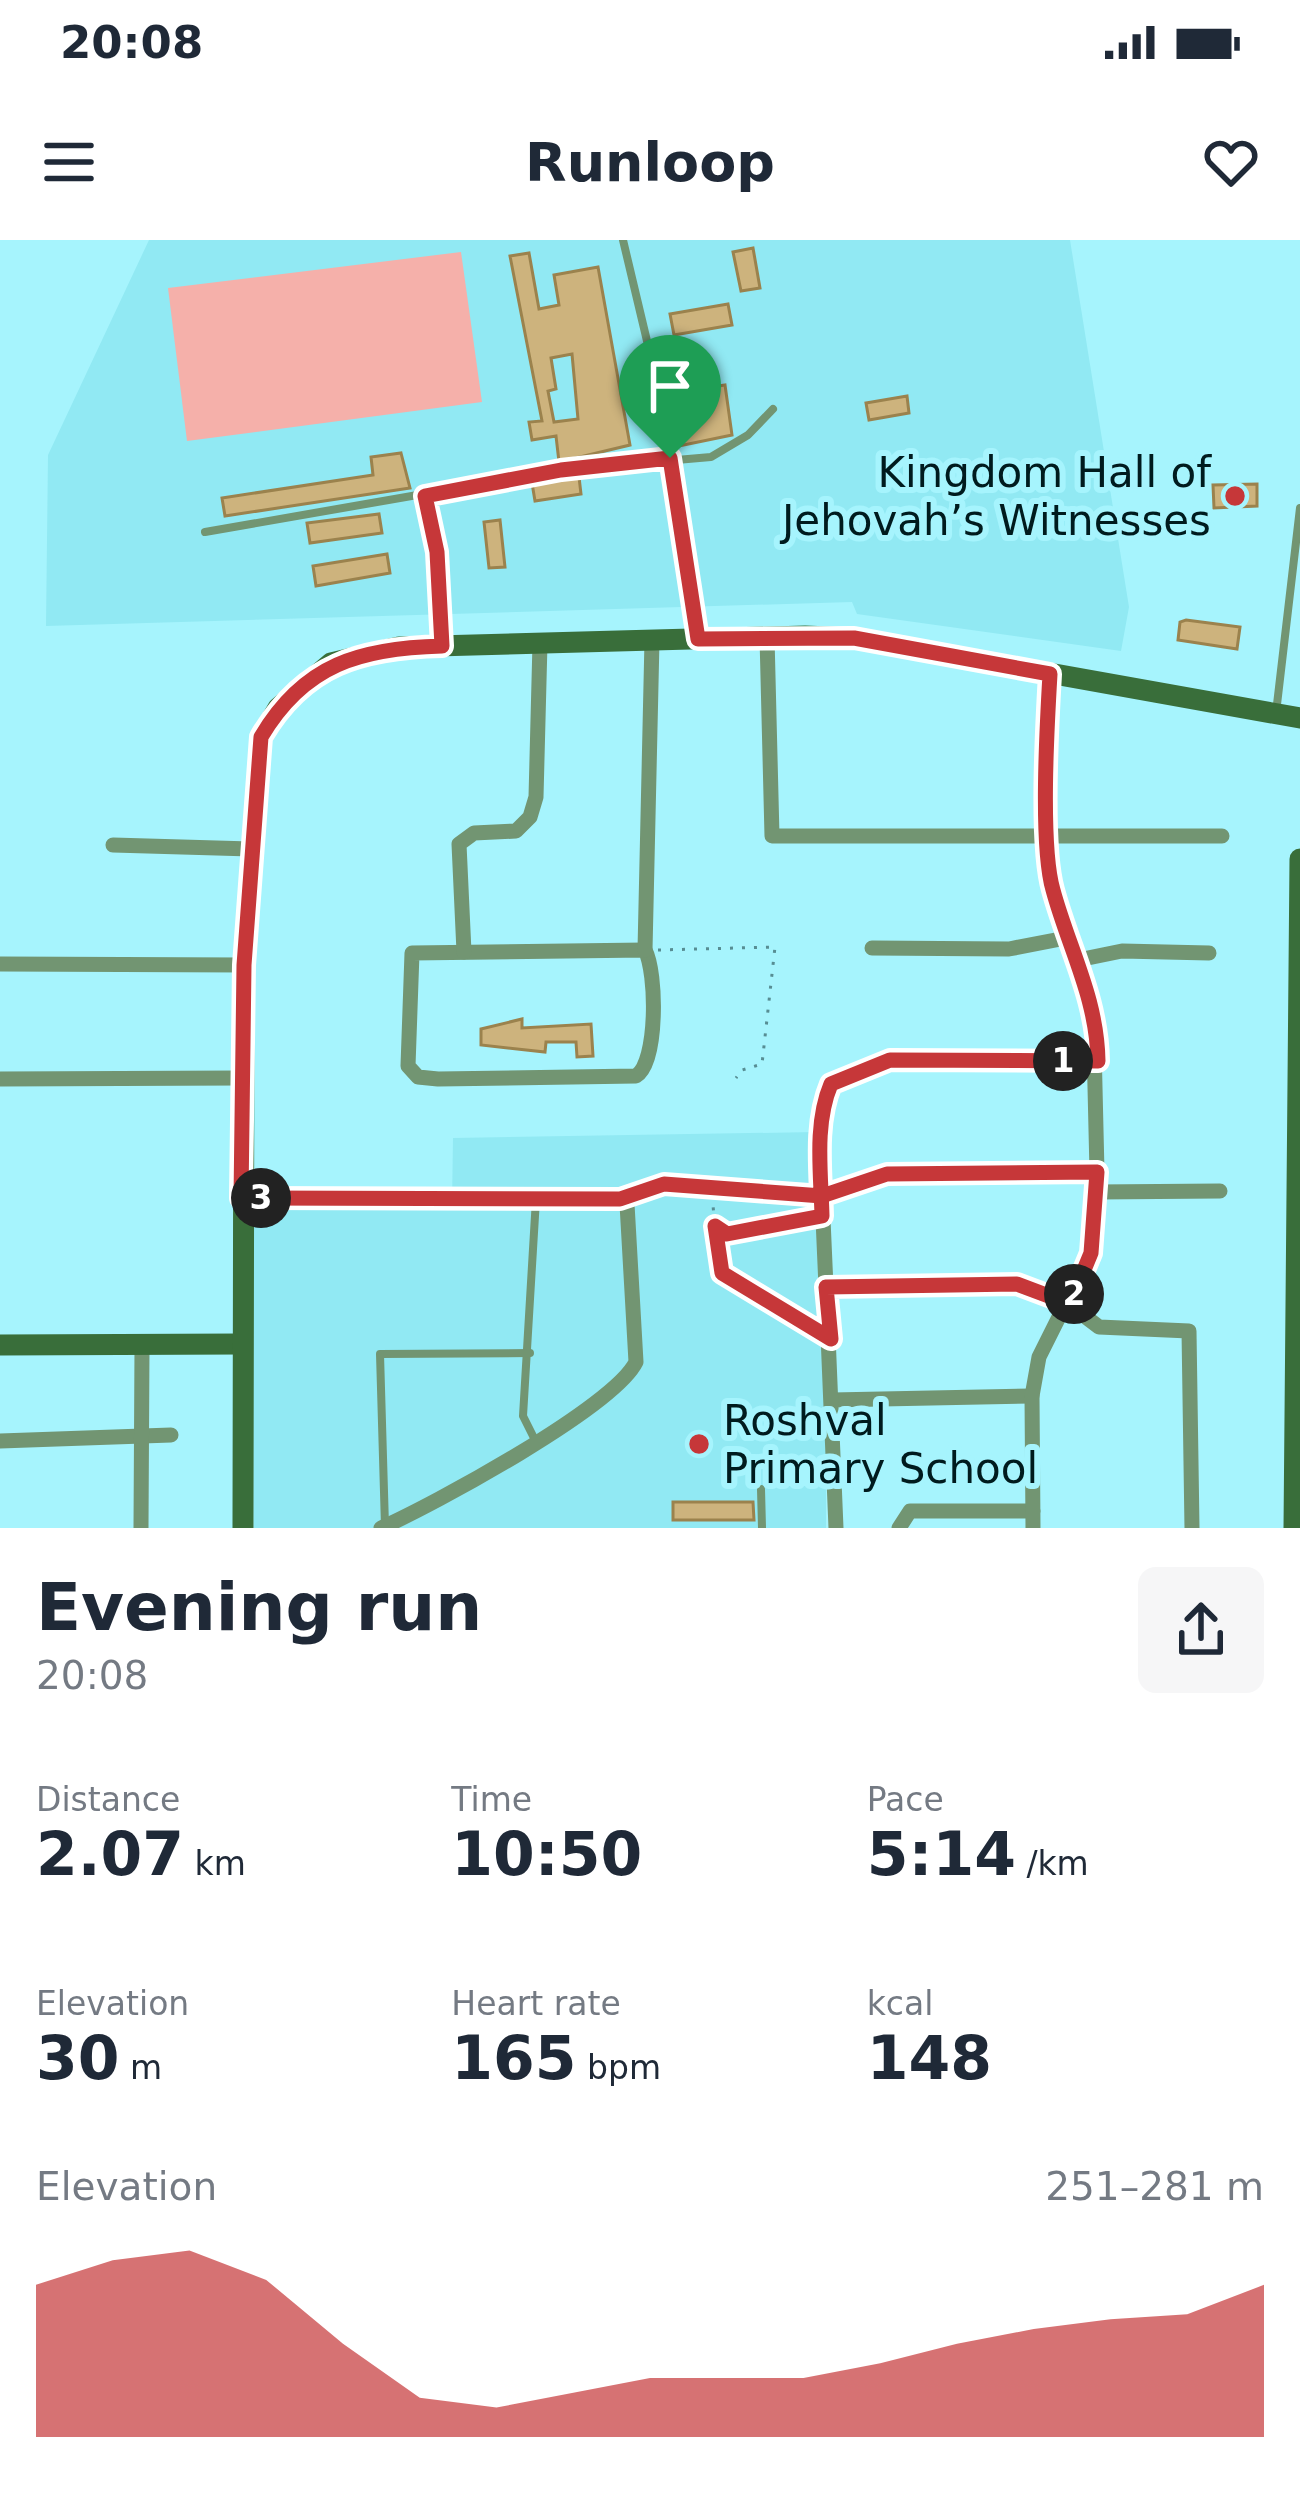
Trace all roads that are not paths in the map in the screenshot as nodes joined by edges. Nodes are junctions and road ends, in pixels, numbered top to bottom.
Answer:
1 (623, 240) edge
2 (773, 409) dead end
3 (670, 458) junction
4 (425, 496) junction
5 (1300, 508) edge
6 (205, 532) dead end
7 (767, 637) junction
8 (698, 639) junction
9 (652, 640) junction
10 (540, 643) junction
11 (442, 646) junction
12 (1050, 674) junction
13 (1276, 715) junction
14 (1300, 718) edge
15 (1049, 836) junction
16 (1222, 836) dead end
17 (113, 845) dead end
18 (251, 849) junction
19 (1300, 859) edge
20 (1071, 937) junction
21 (872, 948) dead end
22 (644, 950) junction
23 (464, 952) junction
24 (1210, 953) dead end
25 (1078, 960) junction
26 (0, 964) edge
27 (244, 965) junction
28 (1098, 1061) junction
29 (0, 1078) edge
30 (242, 1078) junction
31 (1097, 1172) junction
32 (1220, 1191) dead end
33 (1096, 1192) junction
34 (822, 1196) junction
35 (241, 1198) junction
36 (536, 1198) junction
37 (826, 1287) junction
38 (1070, 1304) junction
39 (240, 1344) junction
40 (0, 1345) edge
41 (142, 1346) junction
42 (530, 1353) junction
43 (1032, 1396) junction
44 (832, 1400) junction
45 (171, 1435) dead end
46 (141, 1438) junction
47 (535, 1440) junction
48 (0, 1441) edge
49 (761, 1489) dead end
50 (1033, 1520) edge
51 (383, 1527) edge
52 (141, 1528) edge
53 (243, 1528) edge
54 (762, 1528) edge
55 (836, 1528) edge
56 (899, 1528) edge
57 (1192, 1528) edge
58 (1294, 1528) edge

1 - 3 lane
2 - 3 lane
3 - 4 lane
3 - 8 lane
4 - 6 lane
4 - 11 lane
5 - 13 lane
7 - 8 street
7 - 12 street
7 - 15 street
8 - 9 street
9 - 10 street
9 - 22 street
10 - 11 street
10 - 23 street
11 - 18 street
12 - 13 street
12 - 15 street
13 - 14 street
15 - 16 street
15 - 20 street
17 - 18 street
18 - 27 street
19 - 58 street
20 - 21 street
20 - 25 street
22 - 23 street
22 - 23 street
24 - 25 street
25 - 28 street
26 - 27 street
27 - 30 street
28 - 31 street
28 - 34 street
29 - 30 street
30 - 35 street
31 - 33 street
31 - 34 street
32 - 33 street
33 - 38 street
34 - 37 street
35 - 36 street
35 - 39 street
36 - 42 lane
36 - 47 street
37 - 38 street
37 - 44 street
38 - 43 street
38 - 57 street
39 - 41 street
39 - 53 street
40 - 41 street
41 - 46 street
42 - 47 lane
42 - 51 lane
43 - 44 street
43 - 50 street
44 - 55 street
45 - 46 street
46 - 48 street
46 - 52 street
47 - 51 street
49 - 54 lane
50 - 56 street

